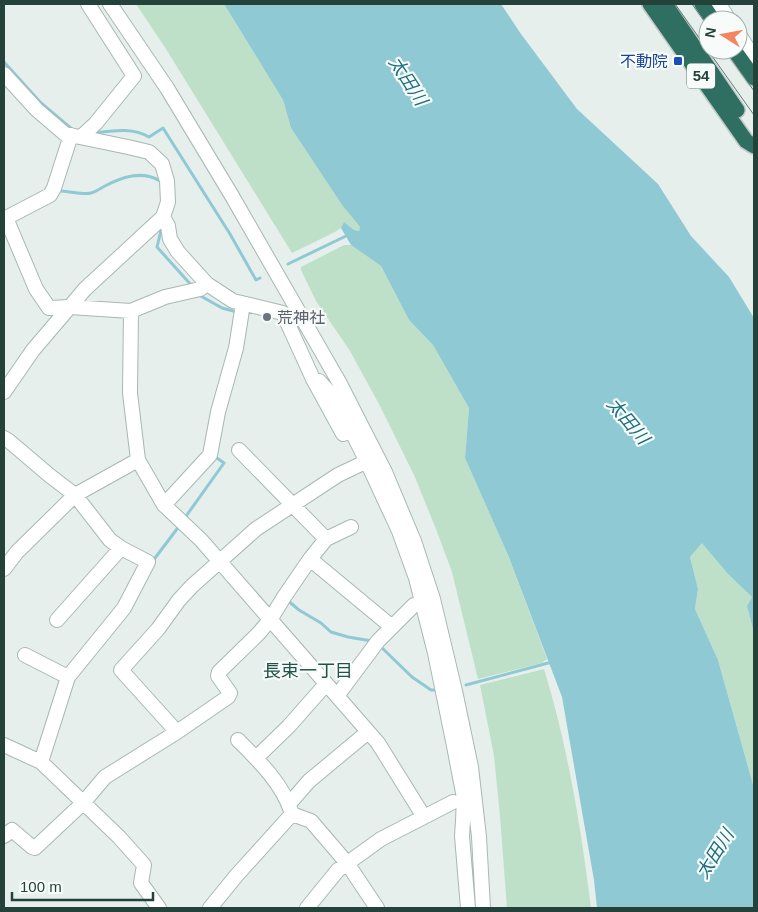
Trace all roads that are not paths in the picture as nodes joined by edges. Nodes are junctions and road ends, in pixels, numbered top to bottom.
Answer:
1 (88, 4) edge
2 (110, 4) edge
3 (650, 4) edge
4 (665, 4) edge
5 (741, 60) edge
6 (4, 74) edge
7 (754, 78) edge
8 (76, 136) junction
9 (754, 136) edge
10 (754, 146) edge
11 (163, 217) junction
12 (5, 219) edge
13 (207, 284) junction
14 (242, 304) junction
15 (70, 307) junction
16 (131, 311) junction
17 (283, 314) junction
18 (321, 351) junction
19 (313, 379) junction
20 (4, 392) edge
21 (4, 438) edge
22 (239, 450) dead end
23 (138, 460) junction
24 (359, 465) junction
25 (75, 495) junction
26 (164, 505) junction
27 (292, 505) junction
28 (351, 526) dead end
29 (326, 539) junction
30 (121, 548) junction
31 (310, 559) junction
32 (220, 561) junction
33 (403, 566) dead end
34 (4, 569) edge
35 (414, 605) dead end
36 (57, 620) dead end
37 (270, 620) junction
38 (392, 627) junction
39 (25, 655) dead end
40 (68, 677) junction
41 (326, 684) junction
42 (337, 696) junction
43 (177, 732) junction
44 (368, 732) junction
45 (238, 740) dead end
46 (4, 745) edge
47 (256, 758) junction
48 (41, 762) junction
49 (459, 773) junction
50 (453, 802) junction
51 (83, 803) junction
52 (290, 809) junction
53 (424, 817) junction
54 (4, 836) edge
55 (462, 836) junction
56 (347, 863) junction
57 (460, 889) dead end
58 (159, 908) edge
59 (210, 908) edge
60 (307, 908) edge
61 (377, 908) edge
62 (461, 908) edge
63 (468, 908) edge
64 (477, 908) edge
65 (483, 908) edge

1 - 8 street
2 - 18 street
3 - 10 highway, 54
4 - 9 highway, 54
5 - 7 highway, 54
6 - 8 street
8 - 11 street
8 - 12 street
11 - 13 street
11 - 15 street
12 - 15 street
13 - 14 street
13 - 16 street
14 - 17 street
14 - 26 street
15 - 16 street
15 - 20 street
16 - 23 street
17 - 18 street
17 - 19 street
18 - 65 street
19 - 24 street
19 - 49 street
21 - 25 street
22 - 27 street
23 - 25 street
23 - 26 street
24 - 27 street
24 - 33 street
25 - 30 street
25 - 34 street
26 - 32 street
27 - 29 street
27 - 32 street
28 - 29 street
29 - 31 street
30 - 36 street
30 - 40 street
31 - 37 street
31 - 38 street
32 - 37 street
32 - 43 street
35 - 38 street
37 - 41 street
37 - 43 street
38 - 42 street
39 - 40 street
40 - 48 street
41 - 42 street
41 - 47 street
42 - 44 street
43 - 51 street
44 - 52 street
44 - 53 street
45 - 47 street
46 - 48 street
47 - 52 street
48 - 51 street
49 - 50 street
49 - 55 street
50 - 53 street
50 - 55 street
51 - 54 street
51 - 58 street
52 - 56 street
52 - 59 street
53 - 56 street
55 - 63 street
55 - 64 street
56 - 60 street
56 - 61 street
57 - 62 street

